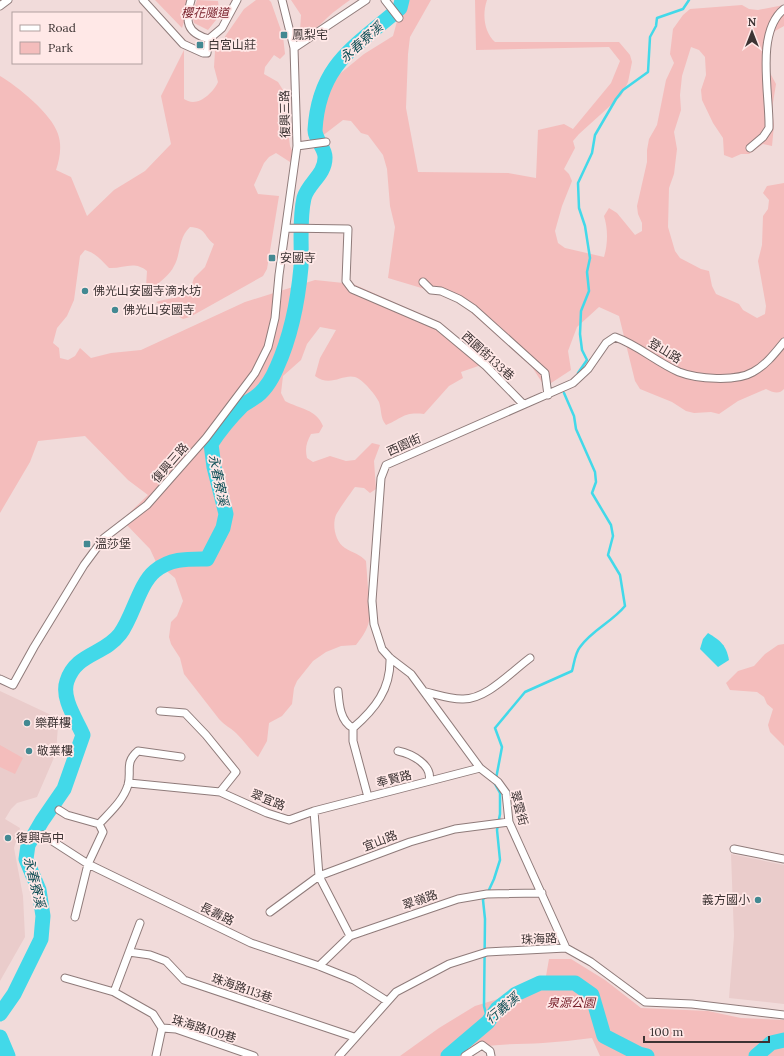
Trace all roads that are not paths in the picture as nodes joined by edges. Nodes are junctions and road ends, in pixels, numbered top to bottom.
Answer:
1 (8, 0) edge
2 (143, 0) edge
3 (191, 0) edge
4 (237, 0) edge
5 (282, 0) edge
6 (366, 0) edge
7 (386, 1) edge
8 (0, 6) edge
9 (784, 9) edge
10 (399, 18) dead end
11 (209, 39) junction
12 (294, 48) junction
13 (326, 142) dead end
14 (297, 146) junction
15 (750, 148) dead end
16 (286, 228) junction
17 (422, 282) dead end
18 (784, 342) edge
19 (548, 395) junction
20 (523, 404) junction
21 (390, 658) junction
22 (530, 658) dead end
23 (0, 679) edge
24 (338, 691) dead end
25 (426, 692) junction
26 (160, 711) dead end
27 (353, 728) junction
28 (398, 751) dead end
29 (182, 757) dead end
30 (480, 768) junction
31 (429, 781) junction
32 (129, 783) junction
33 (220, 792) junction
34 (368, 797) junction
35 (59, 810) dead end
36 (314, 811) junction
37 (510, 822) junction
38 (99, 824) junction
39 (43, 835) dead end
40 (734, 849) dead end
41 (784, 859) edge
42 (88, 864) junction
43 (319, 876) junction
44 (542, 893) junction
45 (270, 912) dead end
46 (75, 917) dead end
47 (140, 923) dead end
48 (350, 936) junction
49 (566, 948) junction
50 (129, 952) junction
51 (319, 966) junction
52 (65, 978) dead end
53 (114, 992) junction
54 (387, 1001) junction
55 (784, 1015) edge
56 (162, 1028) junction
57 (354, 1037) junction
58 (156, 1056) edge
59 (254, 1056) edge
60 (339, 1056) edge
61 (464, 1056) edge
62 (491, 1056) edge

1 - 8 street
2 - 11 street
3 - 11 street
4 - 11 street
5 - 12 street, 復興三路
6 - 12 street
7 - 10 street
9 - 15 street
12 - 14 street, 復興三路
13 - 14 street
14 - 16 street, 復興三路
16 - 20 street, 西園街133巷
16 - 23 street, 復興三路
17 - 19 street
18 - 19 street, 登山路
19 - 20 street, 西園街
20 - 21 street, 西園街
21 - 25 street, 翠雲街
21 - 27 street
22 - 25 street
24 - 27 street
25 - 30 street, 翠雲街
26 - 33 street
27 - 34 street
28 - 31 street
29 - 32 street
30 - 31 street, 奉賢路
30 - 37 street, 翠雲街
31 - 34 street, 奉賢路
32 - 33 street, 翠宜路
32 - 38 street
33 - 36 street, 翠宜路
34 - 36 street, 奉賢路
35 - 38 street
36 - 43 street
37 - 43 street, 宜山路
37 - 44 street, 翠雲街
38 - 42 street
39 - 42 street, 長壽路
40 - 41 street
42 - 46 street
42 - 51 street, 長壽路
43 - 45 street, 宜山路
43 - 48 street
44 - 48 street, 翠嶺路
44 - 49 street, 翠雲街
47 - 50 street
48 - 51 street, 翠嶺路
49 - 54 street, 珠海路
49 - 55 street, 珠海路
50 - 53 street
50 - 57 street, 珠海路113巷
51 - 54 street, 長壽路
52 - 53 street, 珠海路109巷
53 - 56 street, 珠海路109巷
54 - 57 street, 珠海路
56 - 58 street
56 - 59 street, 珠海路109巷
57 - 60 street, 珠海路
61 - 62 street

